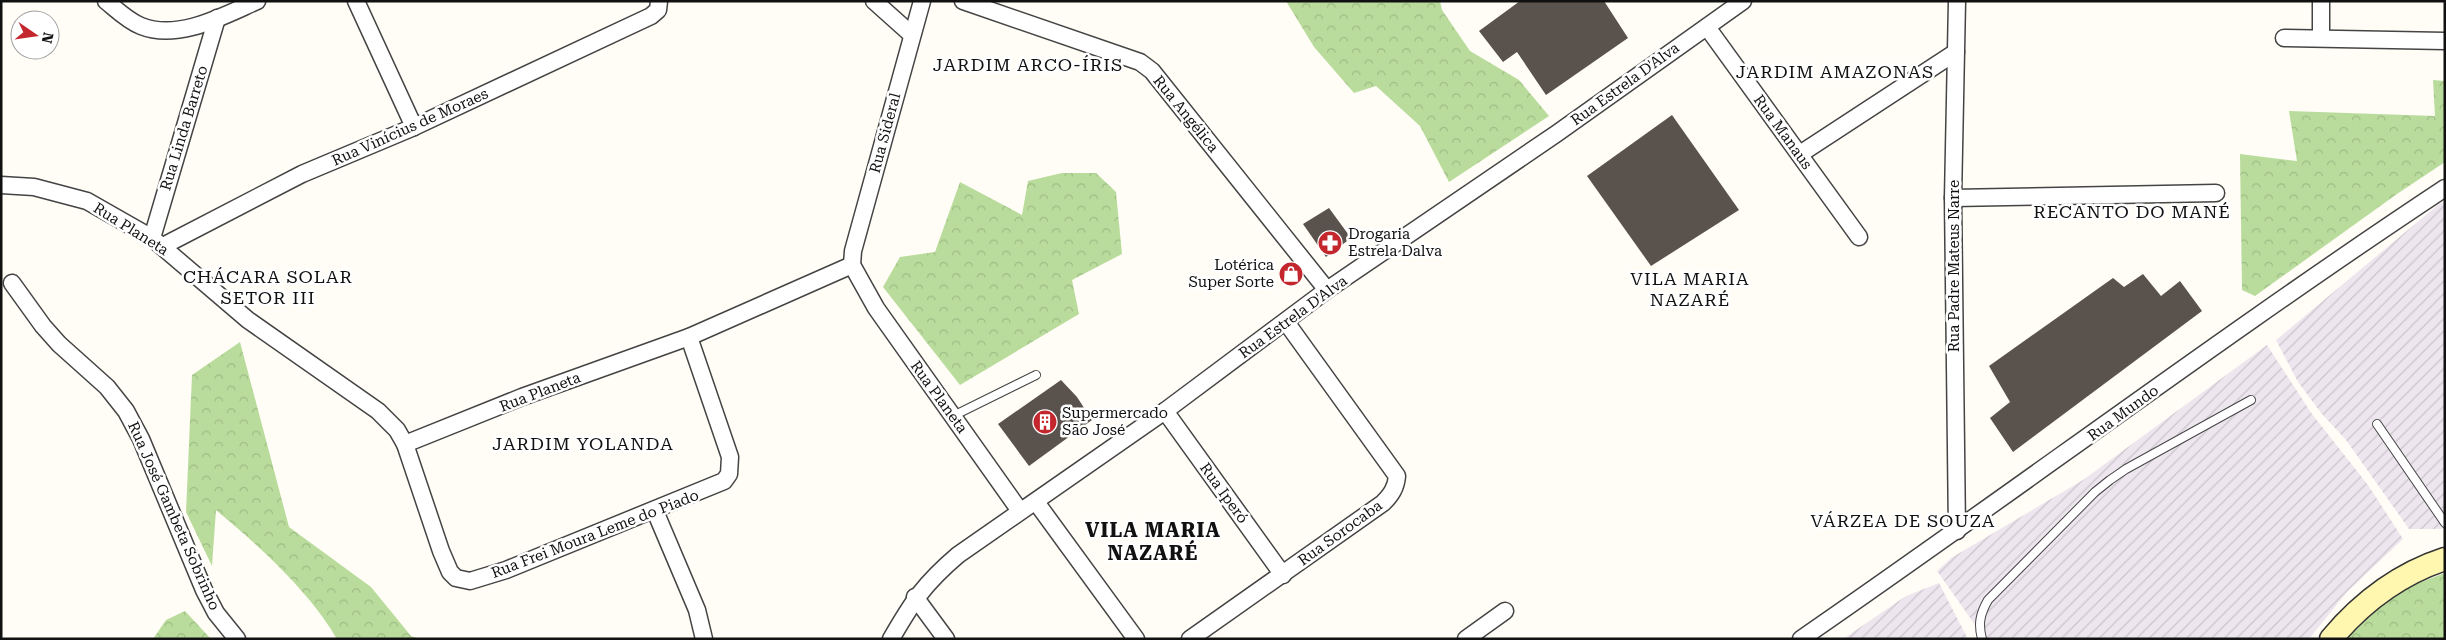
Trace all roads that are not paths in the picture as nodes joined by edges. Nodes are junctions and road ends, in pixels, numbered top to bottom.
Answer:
1 (106, 1) edge
2 (257, 1) edge
3 (356, 1) edge
4 (874, 1) edge
5 (922, 1) edge
6 (963, 1) edge
7 (1743, 1) edge
8 (1957, 1) edge
9 (2321, 1) edge
10 (658, 6) edge
11 (217, 18) junction
12 (1707, 27) junction
13 (912, 35) junction
14 (2284, 38) dead end
15 (2321, 38) junction
16 (2445, 41) edge
17 (1956, 52) junction
18 (414, 126) junction
19 (1800, 154) junction
20 (1, 185) edge
21 (2445, 188) edge
22 (2216, 193) dead end
23 (1953, 198) junction
24 (1859, 237) dead end
25 (158, 242) junction
26 (852, 266) junction
27 (12, 283) dead end
28 (1327, 290) junction
29 (1286, 322) junction
30 (689, 337) junction
31 (1036, 375) dead end
32 (2251, 400) dead end
33 (1165, 411) junction
34 (953, 416) junction
35 (2377, 424) dead end
36 (406, 444) junction
37 (1036, 502) junction
38 (1020, 510) junction
39 (655, 511) junction
40 (2445, 523) edge
41 (1957, 531) junction
42 (2445, 559) edge
43 (1283, 575) junction
44 (915, 597) junction
45 (1505, 611) dead end
46 (237, 639) edge
47 (704, 639) edge
48 (891, 639) edge
49 (946, 639) edge
50 (1136, 639) edge
51 (1190, 639) edge
52 (1466, 639) edge
53 (1801, 639) edge
54 (1982, 639) edge
55 (2331, 639) edge

1 - 11 street
2 - 11 street
3 - 18 street
4 - 13 street
5 - 13 street, Rua Sideral
6 - 28 street, Rua Angélica
7 - 12 street, Rua Estrela D'Alva
8 - 17 street, Rua Padre Mateus Narre
9 - 15 street
10 - 18 street, Rua Vinícius de Moraes
11 - 25 street, Rua Linda Barreto
12 - 19 street, Rua Manaus
12 - 28 street, Rua Estrela D'Alva
13 - 26 street, Rua Sideral
14 - 15 street
15 - 16 street
17 - 19 street
17 - 23 street, Rua Padre Mateus Narre
18 - 25 street, Rua Vinícius de Moraes
19 - 24 street, Rua Manaus
20 - 25 street, Rua Planeta
21 - 41 street, Rua Mundo
22 - 23 street
23 - 41 street, Rua Padre Mateus Narre
25 - 36 street, Rua Planeta
26 - 30 street, Rua Planeta
26 - 34 street, Rua Planeta
27 - 46 street, Rua José Gambeta Sobrinho
28 - 29 street, Rua Estrela D'Alva
29 - 33 street, Rua Estrela D'Alva
29 - 43 street, Rua Sorocaba
30 - 36 street, Rua Planeta
30 - 39 street, Rua Frei Moura Leme do Piado
31 - 34 lane
32 - 54 lane
33 - 37 street, Rua Estrela D'Alva
33 - 43 street, Rua Iperó
34 - 38 street, Rua Planeta
35 - 40 lane
36 - 39 street, Rua Frei Moura Leme do Piado
37 - 38 street, Rua Estrela D'Alva
37 - 50 street
38 - 44 street, Rua Estrela D'Alva
39 - 47 street
41 - 53 street, Rua Mundo
42 - 55 street
43 - 51 street, Rua Sorocaba
44 - 48 street, Rua Estrela D'Alva
44 - 49 street
45 - 52 street

